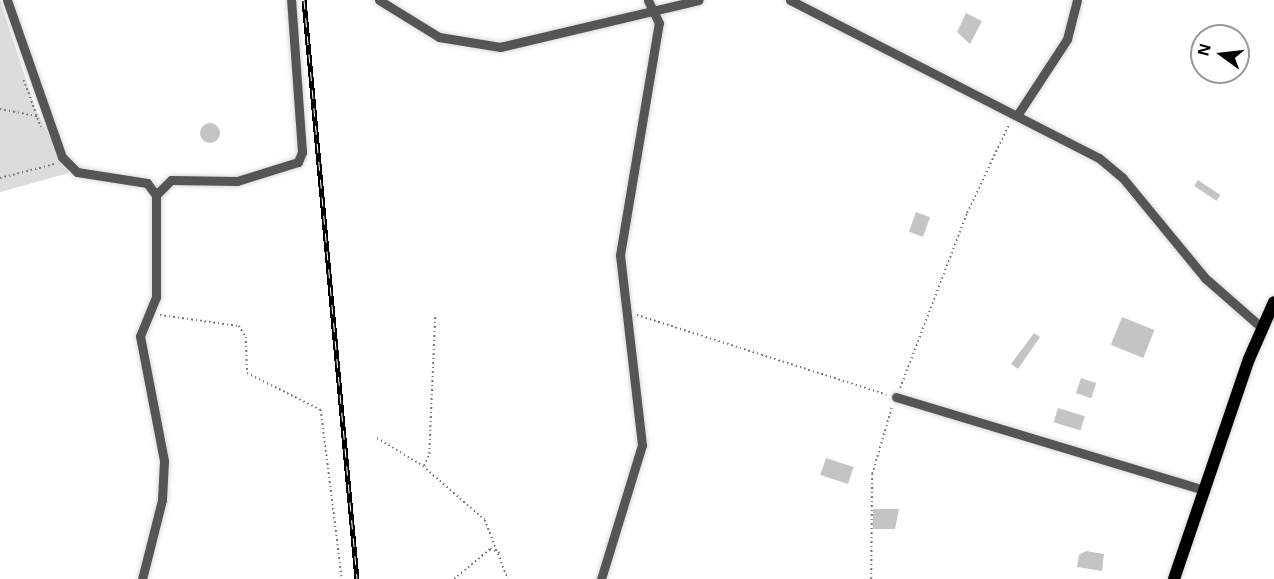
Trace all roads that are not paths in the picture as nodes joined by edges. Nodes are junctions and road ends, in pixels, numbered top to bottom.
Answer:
1 (7, 0) edge
2 (291, 0) edge
3 (379, 0) edge
4 (648, 0) edge
5 (699, 0) edge
6 (790, 0) edge
7 (1077, 0) edge
8 (656, 12) junction
9 (1017, 114) junction
10 (156, 195) junction
11 (1274, 302) edge
12 (1267, 322) edge
13 (896, 397) road end
14 (1203, 494) junction
15 (142, 579) edge
16 (601, 579) edge
17 (1174, 579) edge
18 (1182, 579) edge

1 - 10 street
2 - 10 street
3 - 8 street
4 - 8 street
5 - 8 street
6 - 9 street
7 - 9 street
8 - 16 street
9 - 12 street
10 - 15 street
11 - 12 main road
12 - 14 main road
13 - 14 street
14 - 17 main road
14 - 18 main road

